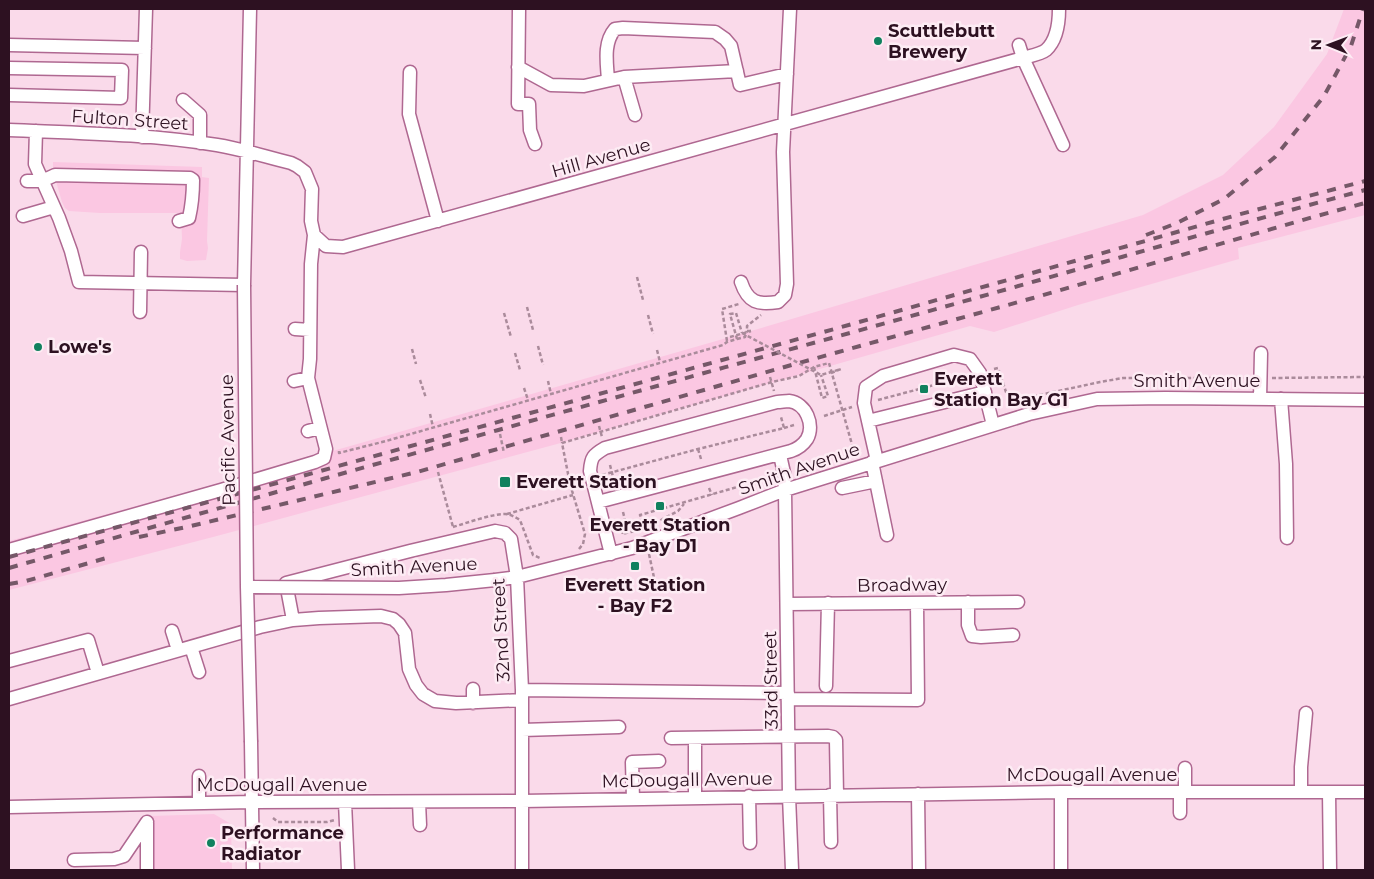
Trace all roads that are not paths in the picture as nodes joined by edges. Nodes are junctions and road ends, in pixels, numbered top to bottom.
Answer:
1 (146, 9) edge
2 (250, 9) edge
3 (520, 9) edge
4 (790, 9) edge
5 (1059, 9) edge
6 (9, 45) edge
7 (1019, 45) dead end
8 (145, 48) junction
9 (1023, 58) junction
10 (518, 66) junction
11 (9, 68) edge
12 (737, 71) junction
13 (410, 72) dead end
14 (786, 74) junction
15 (624, 77) junction
16 (608, 80) junction
17 (9, 95) edge
18 (183, 100) dead end
19 (635, 114) dead end
20 (784, 125) junction
21 (9, 130) edge
22 (36, 131) junction
23 (142, 136) junction
24 (200, 143) junction
25 (535, 144) dead end
26 (1063, 145) dead end
27 (247, 151) junction
28 (27, 181) dead end
29 (42, 181) junction
30 (54, 207) junction
31 (23, 216) dead end
32 (179, 221) dead end
33 (438, 221) junction
34 (314, 235) junction
35 (141, 252) dead end
36 (741, 282) dead end
37 (141, 283) junction
38 (244, 285) junction
39 (140, 312) dead end
40 (295, 329) dead end
41 (310, 330) junction
42 (1261, 353) dead end
43 (308, 378) junction
44 (294, 381) dead end
45 (985, 392) junction
46 (1260, 399) junction
47 (1281, 399) junction
48 (1365, 400) edge
49 (868, 420) junction
50 (993, 425) junction
51 (780, 455) junction
52 (874, 462) junction
53 (876, 481) junction
54 (842, 488) dead end
55 (785, 490) junction
56 (598, 502) junction
57 (887, 536) dead end
58 (1287, 538) dead end
59 (9, 550) edge
60 (611, 554) junction
61 (517, 577) junction
62 (246, 587) junction
63 (917, 602) junction
64 (968, 602) junction
65 (1018, 602) dead end
66 (828, 603) junction
67 (787, 604) junction
68 (293, 620) junction
69 (172, 631) dead end
70 (1014, 635) dead end
71 (191, 647) junction
72 (178, 650) junction
73 (9, 660) edge
74 (199, 672) dead end
75 (98, 673) junction
76 (826, 686) dead end
77 (473, 689) dead end
78 (522, 695) junction
79 (788, 696) junction
80 (9, 699) edge
81 (473, 702) junction
82 (1306, 712) dead end
83 (619, 727) dead end
84 (522, 730) junction
85 (789, 736) junction
86 (671, 738) dead end
87 (695, 738) junction
88 (659, 761) dead end
89 (1185, 768) dead end
90 (199, 776) dead end
91 (1061, 792) junction
92 (1182, 792) junction
93 (1301, 792) junction
94 (1329, 792) junction
95 (1365, 792) edge
96 (918, 794) junction
97 (834, 795) junction
98 (749, 796) junction
99 (790, 796) junction
100 (695, 798) junction
101 (633, 799) junction
102 (522, 801) junction
103 (252, 802) junction
104 (419, 802) junction
105 (200, 803) junction
106 (148, 804) junction
107 (9, 807) edge
108 (345, 807) junction
109 (1180, 813) dead end
110 (147, 822) junction
111 (420, 825) dead end
112 (831, 842) dead end
113 (750, 843) dead end
114 (74, 860) dead end
115 (147, 870) edge
116 (253, 870) edge
117 (348, 870) edge
118 (522, 870) edge
119 (792, 870) edge
120 (919, 870) edge
121 (1061, 870) edge
122 (1330, 870) edge

1 - 8 street
2 - 27 street, Pacific Avenue
3 - 10 street
4 - 14 street
5 - 9 street, Hill Avenue
6 - 8 street
7 - 9 street
8 - 23 street
9 - 20 street, Hill Avenue
9 - 26 street
10 - 16 street
10 - 25 street
11 - 17 street
12 - 14 street
12 - 15 street
12 - 16 street
13 - 33 street
14 - 20 street
15 - 16 street
15 - 19 street
18 - 24 street
20 - 33 street, Hill Avenue
20 - 36 street
21 - 22 street, Fulton Street
22 - 23 street, Fulton Street
22 - 29 street
23 - 24 street, Fulton Street
24 - 27 street, Fulton Street
27 - 34 street
27 - 38 street, Pacific Avenue
28 - 29 street
29 - 30 street
29 - 32 street
30 - 31 street
30 - 37 street
33 - 34 street, Hill Avenue
34 - 41 street
35 - 37 street
37 - 38 street
37 - 39 street
38 - 62 street, Pacific Avenue, bridge
40 - 41 street
41 - 43 street
42 - 46 street
43 - 44 street
43 - 59 street
45 - 49 street
45 - 49 street
45 - 50 street
46 - 47 street, Smith Avenue
46 - 50 street, Smith Avenue
47 - 48 street, Smith Avenue
47 - 58 street
49 - 52 street
50 - 52 street, Smith Avenue
51 - 55 street, 33rd Street
51 - 56 street
51 - 56 street
52 - 53 street
52 - 55 street, Smith Avenue
53 - 54 street
53 - 57 street
55 - 60 street, Smith Avenue
55 - 67 street, 33rd Street
56 - 60 street
60 - 61 street, Smith Avenue
61 - 62 street, Smith Avenue, bridge
61 - 68 street, 32nd Street
61 - 78 street, 32nd Street
62 - 103 street, Pacific Avenue, bridge
63 - 64 street, Broadway
63 - 66 street, Broadway
63 - 79 street
64 - 65 street, Broadway
64 - 70 street
66 - 67 street, Broadway
66 - 76 street
67 - 79 street, 33rd Street
68 - 71 street
68 - 81 street
69 - 72 street
71 - 72 street
71 - 74 street
72 - 75 street
73 - 75 street
75 - 80 street
77 - 81 street
78 - 79 street
78 - 81 street
78 - 84 street, 32nd Street
79 - 85 street, 33rd Street
82 - 93 street
83 - 84 street
84 - 102 street, 32nd Street
85 - 87 street
85 - 97 street
85 - 99 street, 33rd Street
86 - 87 street
87 - 100 street
88 - 101 street
89 - 92 street
90 - 105 street
91 - 92 street, McDougall Avenue
91 - 96 street, McDougall Avenue
91 - 121 street
92 - 93 street, McDougall Avenue
92 - 109 street
93 - 94 street, McDougall Avenue
94 - 95 street, McDougall Avenue
94 - 122 street
96 - 97 street, McDougall Avenue
96 - 120 street
97 - 99 street, McDougall Avenue
97 - 112 street
98 - 99 street, McDougall Avenue
98 - 100 street, McDougall Avenue
98 - 113 street
99 - 119 street, 33rd Street
100 - 101 street, McDougall Avenue
101 - 102 street, McDougall Avenue
102 - 104 street, McDougall Avenue
102 - 118 street, 32nd Street
103 - 105 street, McDougall Avenue
103 - 108 street, McDougall Avenue
103 - 116 street, Pacific Avenue
104 - 108 street, McDougall Avenue
104 - 111 street
105 - 106 street, McDougall Avenue
106 - 107 street, McDougall Avenue
106 - 110 street
108 - 117 street
110 - 114 street
110 - 115 street

